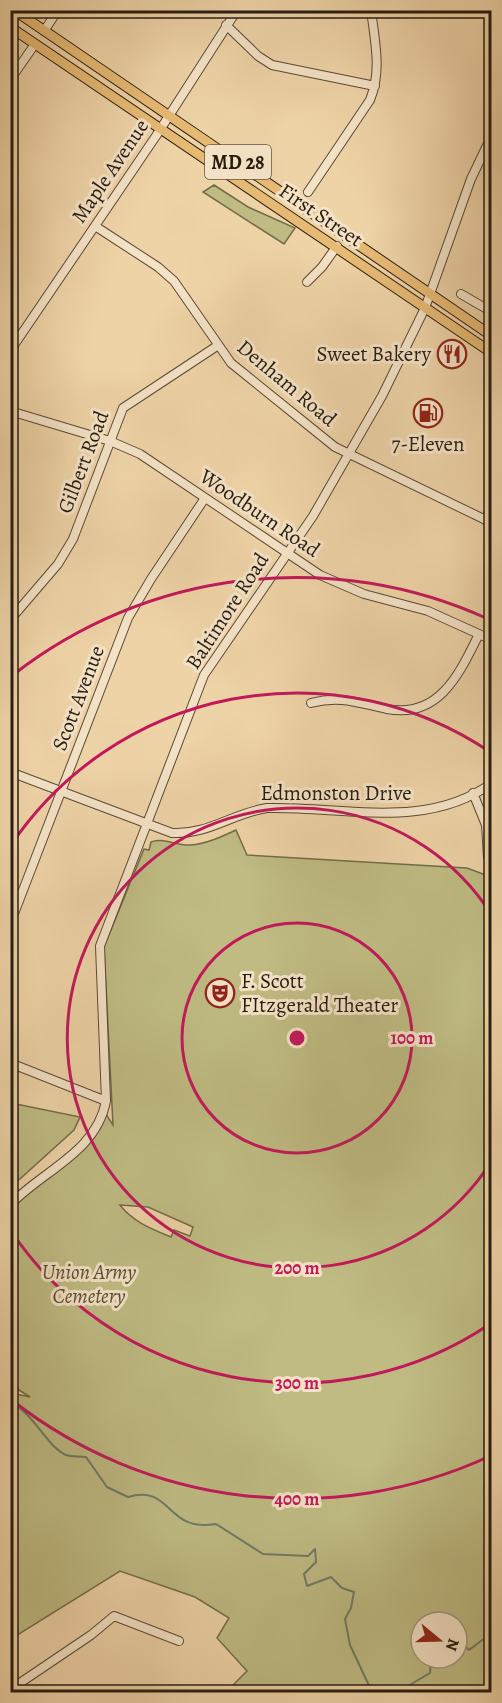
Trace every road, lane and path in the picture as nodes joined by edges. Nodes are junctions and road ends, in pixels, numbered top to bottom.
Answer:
1 (14, 10) edge
2 (58, 10) edge
3 (237, 10) edge
4 (371, 10) edge
5 (226, 25) junction
6 (10, 27) edge
7 (44, 31) junction
8 (35, 44) junction
9 (10, 80) edge
10 (375, 86) junction
11 (169, 115) junction
12 (161, 128) junction
13 (492, 135) edge
14 (489, 145) edge
15 (308, 192) dead end
16 (95, 226) junction
17 (337, 246) junction
18 (307, 282) dead end
19 (431, 294) junction
20 (461, 294) dead end
21 (425, 308) junction
22 (492, 312) edge
23 (492, 336) edge
24 (217, 346) junction
25 (10, 351) edge
26 (492, 353) edge
27 (10, 411) edge
28 (110, 441) junction
29 (350, 453) junction
30 (206, 498) junction
31 (492, 506) edge
32 (488, 521) edge
33 (287, 553) junction
34 (10, 620) edge
35 (479, 634) junction
36 (492, 640) edge
37 (311, 703) dead end
38 (10, 772) edge
39 (492, 783) edge
40 (61, 791) junction
41 (473, 794) junction
42 (149, 824) junction
43 (488, 857) dead end
44 (10, 924) edge
45 (10, 1063) edge
46 (106, 1101) junction
47 (10, 1205) edge
48 (179, 1641) dead end
49 (18, 1692) edge

1 - 7 main road, First Street / MD 28
2 - 7 street
3 - 5 street, Maple Avenue
4 - 10 street
5 - 10 street
5 - 11 street, Maple Avenue
6 - 8 main road, First Street / MD 28
7 - 11 main road, First Street / MD 28
8 - 9 street
8 - 12 main road, First Street / MD 28
10 - 15 street
11 - 12 street, Maple Avenue
11 - 19 main road, First Street / MD 28
12 - 16 street, Maple Avenue
12 - 17 main road, First Street / MD 28
13 - 14 street, Baltimore Road
14 - 19 street, Baltimore Road
16 - 24 street, Denham Road
16 - 25 street, Maple Avenue
17 - 18 street
17 - 21 main road, First Street / MD 28
19 - 21 street, Baltimore Road
19 - 23 main road, First Street / MD 28
20 - 22 street
21 - 26 main road, First Street / MD 28
21 - 29 street, Baltimore Road
24 - 28 street, Gilbert Road
24 - 29 street, Denham Road
27 - 28 street, Woodburn Road
28 - 30 street, Woodburn Road
28 - 34 street, Gilbert Road
29 - 32 street, Denham Road
29 - 33 street, Baltimore Road
30 - 33 street, Woodburn Road
30 - 40 street, Scott Avenue
31 - 32 street
33 - 35 street, Woodburn Road
33 - 42 street, Baltimore Road
35 - 36 street, Woodburn Road
35 - 37 street
38 - 40 street, Edmonston Drive
39 - 41 street, Edmonston Drive
40 - 42 street, Edmonston Drive
40 - 44 street, Scott Avenue
41 - 42 street, Edmonston Drive
41 - 43 street
42 - 46 street, Baltimore Road
45 - 46 street
46 - 47 street, Baltimore Road
48 - 49 street

